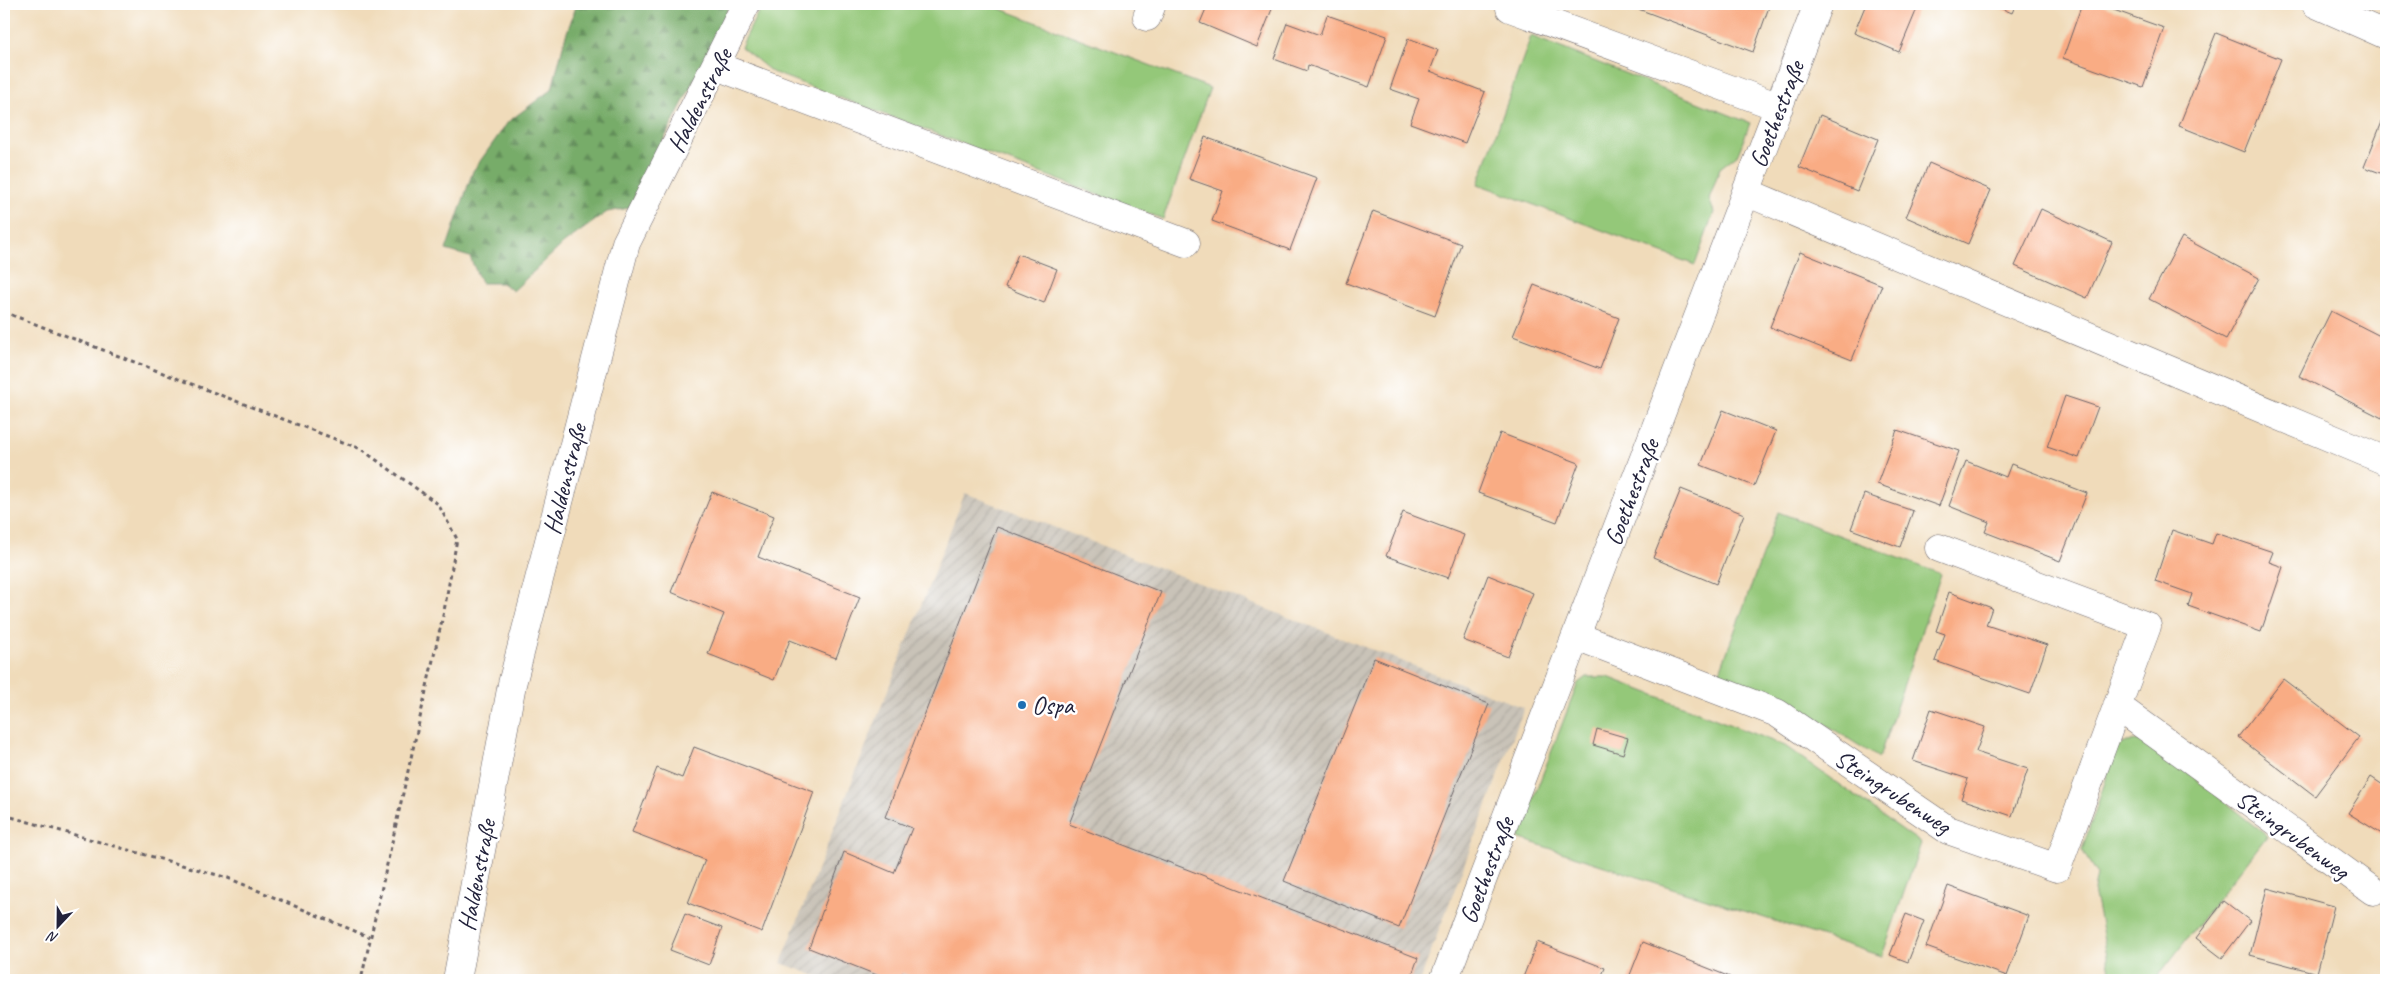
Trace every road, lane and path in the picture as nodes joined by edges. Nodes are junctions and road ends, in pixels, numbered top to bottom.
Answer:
1 (746, 4) edge
2 (1818, 4) edge
3 (2316, 4) edge
4 (1510, 8) dead end
5 (2386, 35) edge
6 (716, 66) junction
7 (1779, 107) junction
8 (1746, 192) junction
9 (1186, 244) dead end
10 (4, 312) edge
11 (2386, 461) edge
12 (1939, 548) dead end
13 (1576, 636) junction
14 (2116, 706) junction
15 (4, 815) edge
16 (2373, 892) dead end
17 (370, 937) junction
18 (361, 980) edge
19 (457, 980) edge
20 (1444, 980) edge

1 - 6 street, Haldenstraße
2 - 7 street, Goethestraße
3 - 5 street
4 - 7 street
6 - 9 street
6 - 19 street, Haldenstraße
7 - 8 street, Goethestraße
8 - 11 street
8 - 13 street, Goethestraße
10 - 17 path
12 - 14 street, Steingrubenweg
13 - 14 street, Steingrubenweg
13 - 20 street, Goethestraße
14 - 16 street, Steingrubenweg
15 - 17 path
17 - 18 path

